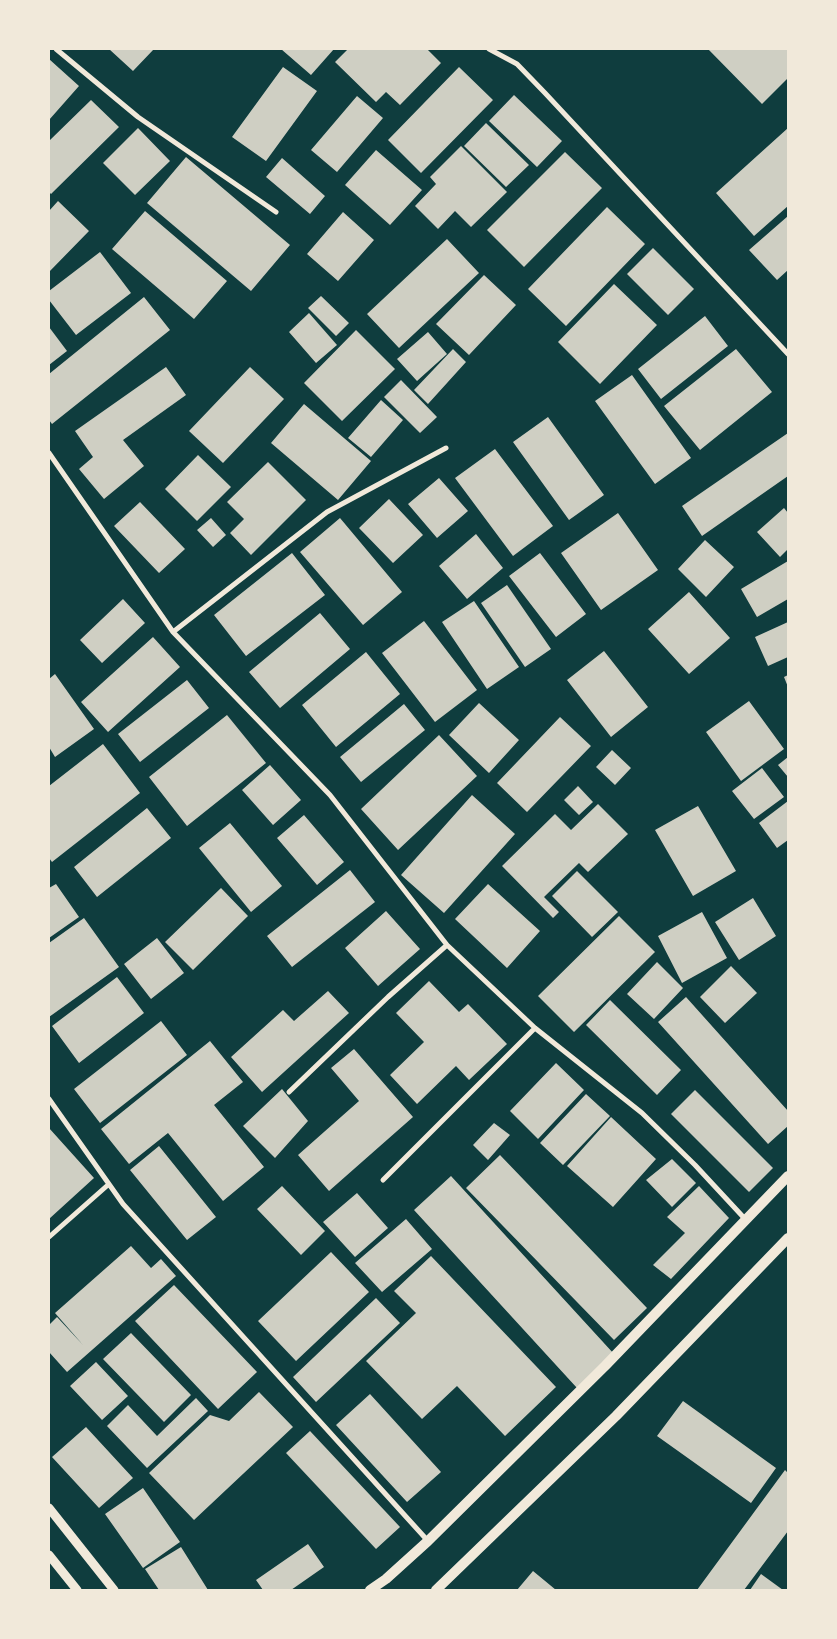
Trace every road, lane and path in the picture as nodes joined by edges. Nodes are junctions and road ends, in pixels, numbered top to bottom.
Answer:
1 (56, 49) edge
2 (490, 49) edge
3 (276, 212) dead end
4 (788, 354) edge
5 (446, 448) dead end
6 (49, 454) edge
7 (173, 632) junction
8 (447, 945) junction
9 (535, 1028) junction
10 (289, 1092) dead end
11 (49, 1099) edge
12 (788, 1176) edge
13 (383, 1180) dead end
14 (109, 1184) junction
15 (746, 1220) junction
16 (49, 1237) edge
17 (788, 1238) edge
18 (49, 1508) edge
19 (428, 1541) junction
20 (49, 1555) edge
21 (77, 1590) edge
22 (114, 1590) edge
23 (370, 1590) edge
24 (436, 1590) edge

1 - 3 street
2 - 4 street
5 - 7 street
6 - 7 street
7 - 8 street
8 - 9 street
8 - 10 street
9 - 13 street
9 - 15 street
11 - 14 street
12 - 15 main road
14 - 16 street
14 - 19 street
15 - 19 main road
17 - 24 main road
18 - 22 street
19 - 23 main road
20 - 21 street

